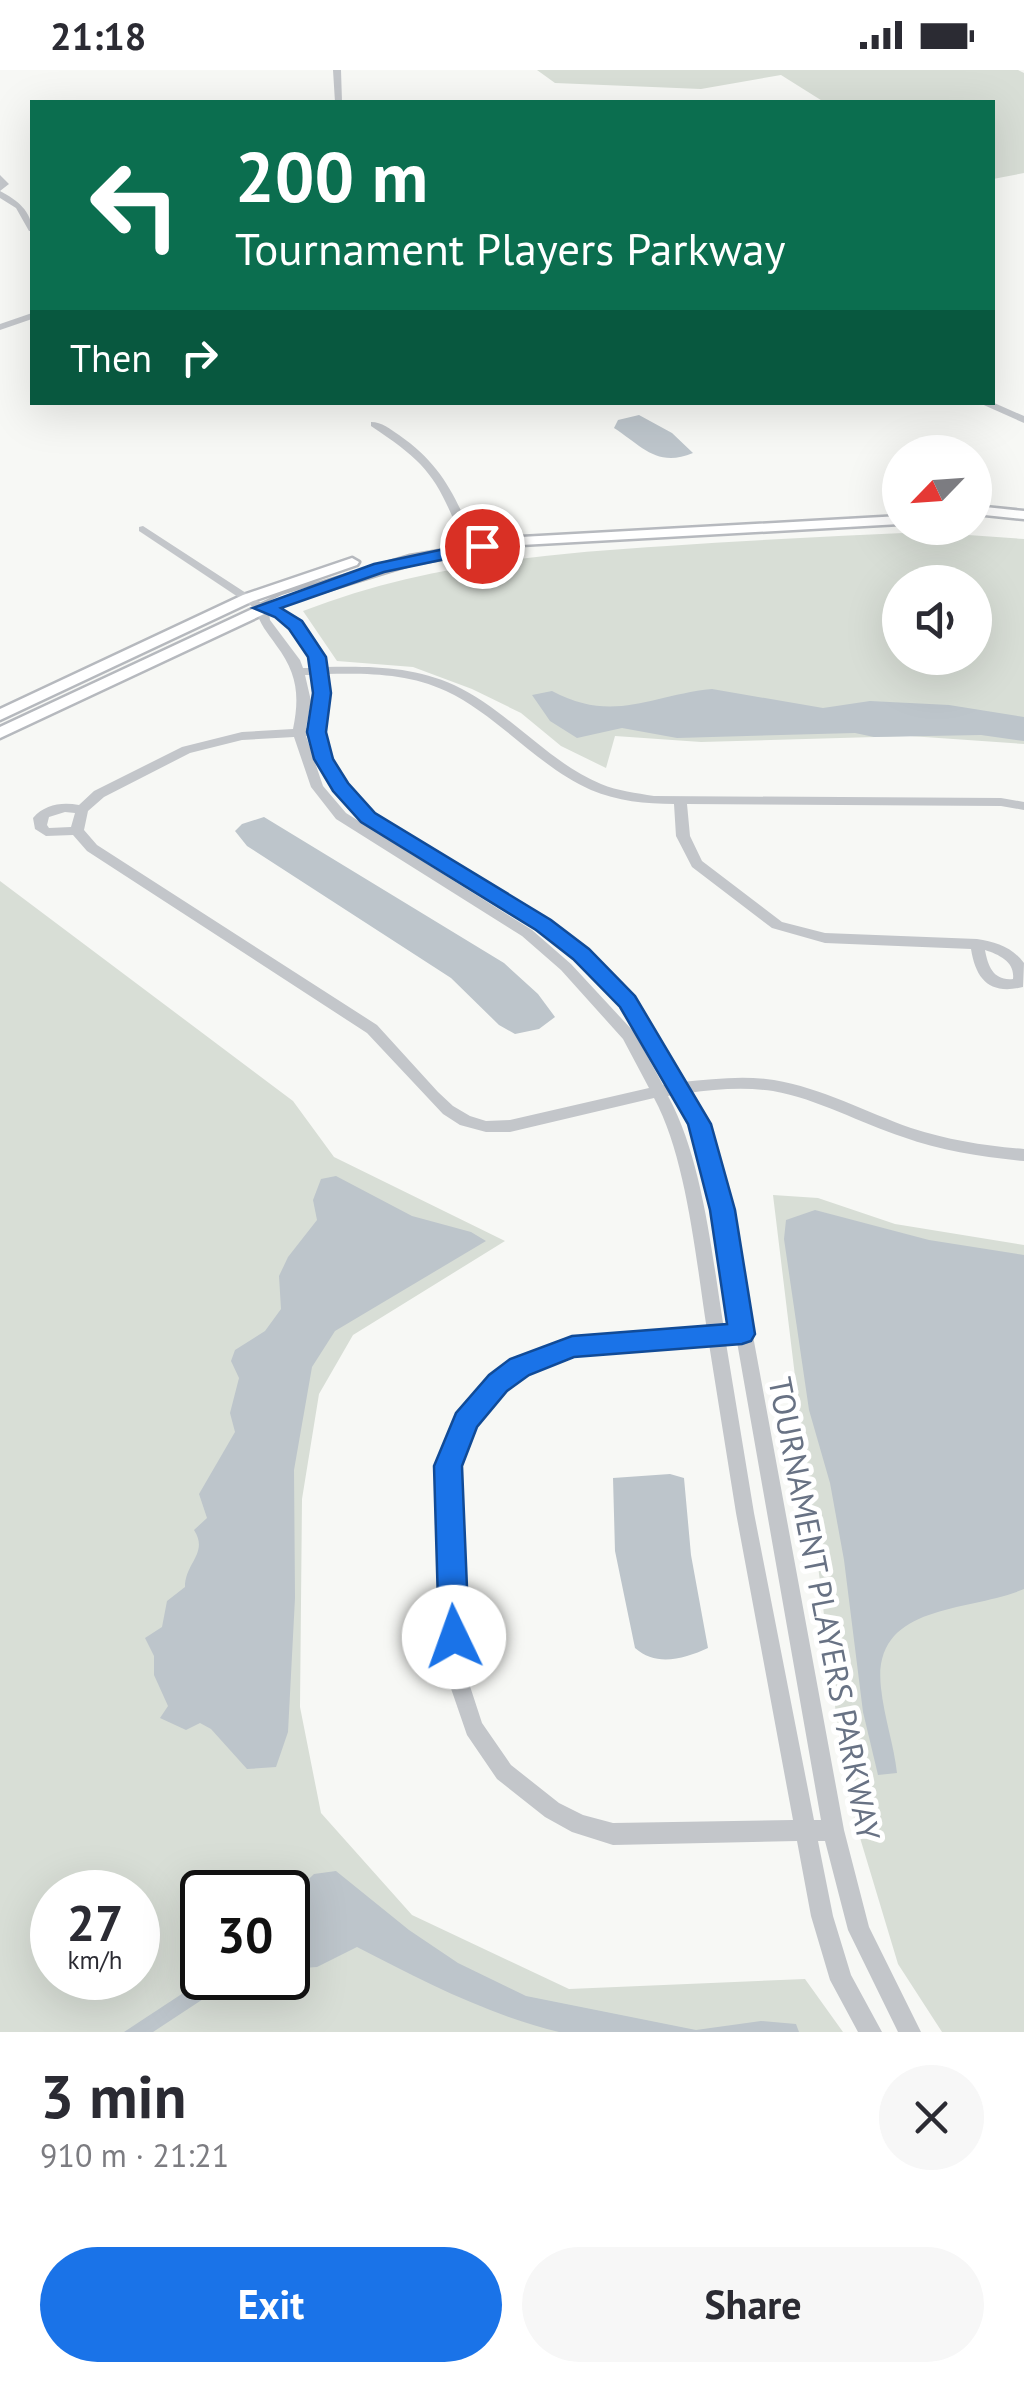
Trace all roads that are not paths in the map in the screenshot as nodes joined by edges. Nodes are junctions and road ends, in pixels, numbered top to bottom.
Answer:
1 (337, 70) edge
2 (339, 100) edge
3 (0, 177) edge
4 (0, 191) edge
5 (30, 225) edge
6 (30, 317) edge
7 (0, 328) edge
8 (989, 405) edge
9 (1024, 420) edge
10 (375, 424) dead end
11 (882, 510) edge
12 (992, 512) edge
13 (1024, 515) edge
14 (882, 521) edge
15 (992, 523) edge
16 (1024, 525) edge
17 (143, 528) dead end
18 (466, 536) junction
19 (255, 603) junction
20 (320, 671) junction
21 (297, 672) junction
22 (0, 715) edge
23 (308, 732) junction
24 (0, 733) edge
25 (680, 800) junction
26 (1024, 806) edge
27 (82, 810) junction
28 (77, 831) junction
29 (978, 944) dead end
30 (680, 1091) junction
31 (658, 1094) junction
32 (1024, 1155) edge
33 (742, 1334) junction
34 (717, 1337) junction
35 (806, 1830) junction
36 (833, 1830) junction
37 (871, 2032) edge
38 (910, 2032) edge

1 - 2 street
3 - 4 street
4 - 5 street
6 - 7 street
8 - 9 street
10 - 18 street
11 - 18 main road
12 - 13 main road
14 - 19 main road
15 - 16 main road
17 - 19 street
18 - 19 main road
19 - 20 street, TOURNAMENT PLAYERS PARKWAY
19 - 21 street, TOURNAMENT PLAYERS PARKWAY
19 - 22 main road
19 - 24 main road
20 - 21 street
20 - 23 street, TOURNAMENT PLAYERS PARKWAY
20 - 25 street
21 - 23 street, TOURNAMENT PLAYERS PARKWAY
23 - 27 street
23 - 30 street, TOURNAMENT PLAYERS PARKWAY
23 - 31 street, TOURNAMENT PLAYERS PARKWAY
25 - 26 street
25 - 29 street
27 - 28 street
27 - 28 street
28 - 31 street
30 - 31 street
30 - 32 street
30 - 33 street, TOURNAMENT PLAYERS PARKWAY
31 - 34 street, TOURNAMENT PLAYERS PARKWAY
33 - 34 street
33 - 36 street, TOURNAMENT PLAYERS PARKWAY
34 - 35 street, TOURNAMENT PLAYERS PARKWAY
34 - 35 street
35 - 36 street
35 - 37 street, TOURNAMENT PLAYERS PARKWAY
36 - 38 street, TOURNAMENT PLAYERS PARKWAY

